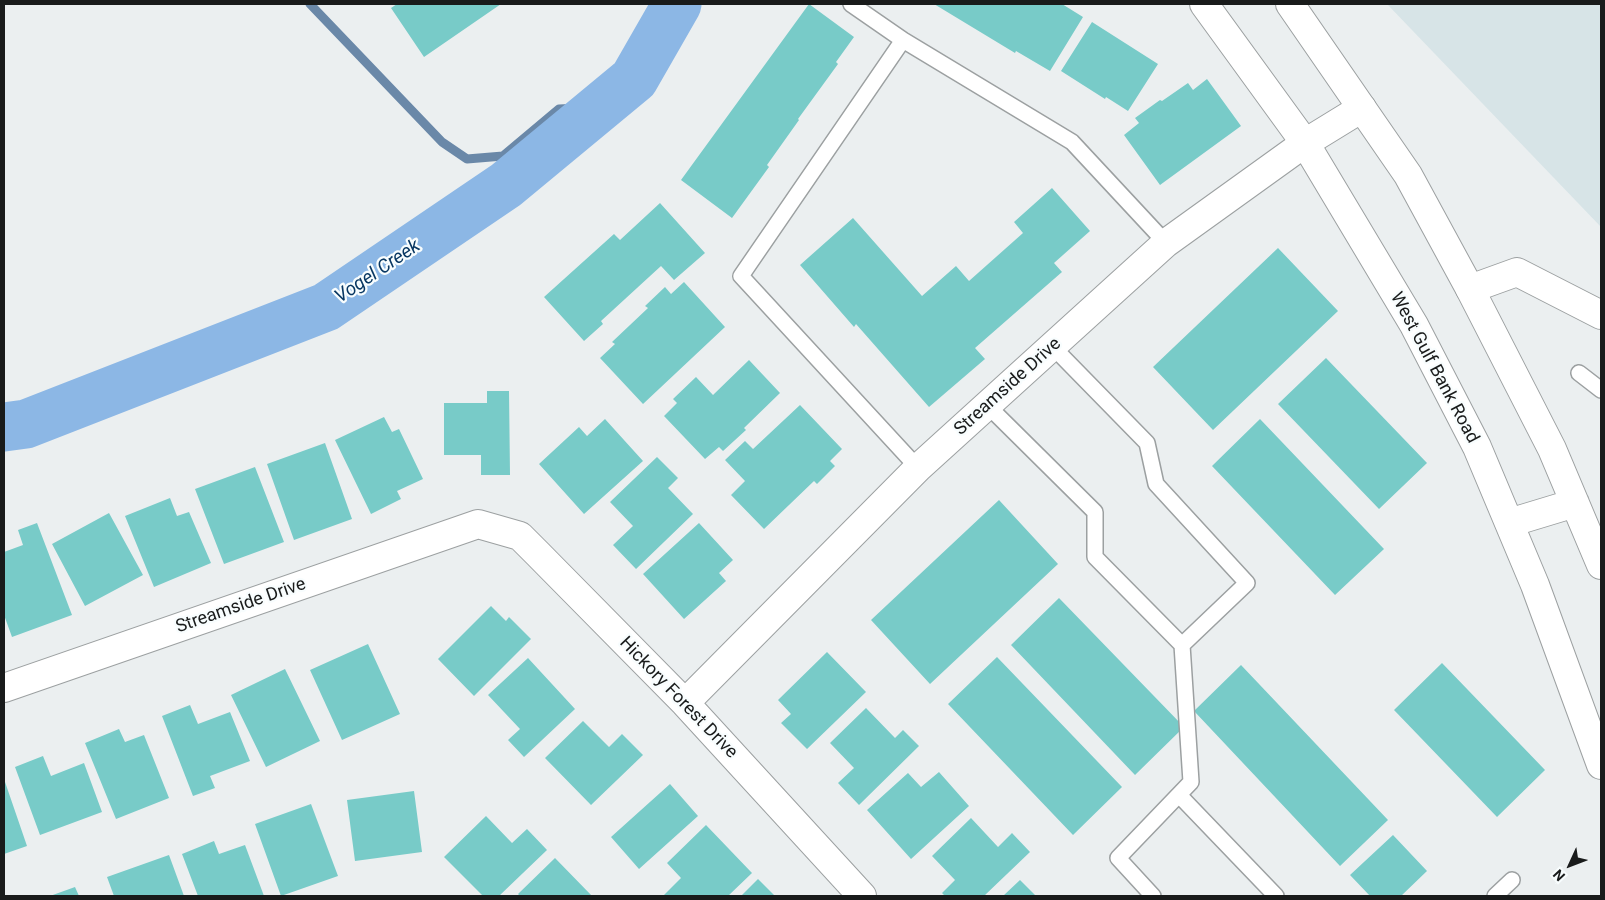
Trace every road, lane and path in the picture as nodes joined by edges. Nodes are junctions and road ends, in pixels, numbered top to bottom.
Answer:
1 (851, 4) edge
2 (1204, 4) edge
3 (1290, 4) edge
4 (903, 40) junction
5 (1362, 108) junction
6 (1305, 143) junction
7 (1166, 243) junction
8 (1470, 289) junction
9 (1601, 315) edge
10 (1052, 346) junction
11 (1579, 374) dead end
12 (1601, 390) edge
13 (987, 405) junction
14 (918, 468) junction
15 (1575, 502) junction
16 (1509, 523) junction
17 (478, 524) joint
18 (1601, 565) edge
19 (1182, 645) junction
20 (4, 688) edge
21 (685, 703) junction
22 (1601, 766) edge
23 (1179, 795) junction
24 (1512, 880) dead end
25 (862, 896) edge
26 (1153, 896) edge
27 (1276, 896) edge
28 (1495, 896) edge

1 - 4 lane
2 - 6 street, West Gulf Bank Road
3 - 5 street
4 - 7 lane
4 - 14 lane
5 - 6 street, Streamside Drive
5 - 8 street
6 - 7 street, Streamside Drive
6 - 16 street, West Gulf Bank Road
7 - 10 street, Streamside Drive
8 - 9 street
8 - 15 street
10 - 13 street, Streamside Drive
10 - 19 lane
11 - 12 lane
13 - 14 street, Streamside Drive
13 - 19 lane
14 - 21 street, Streamside Drive
15 - 16 street
15 - 18 street
16 - 22 street, West Gulf Bank Road
17 - 20 street, Streamside Drive
17 - 21 street, Hickory Forest Drive
19 - 23 lane
21 - 25 street, Hickory Forest Drive
23 - 26 lane
23 - 27 lane
24 - 28 lane

